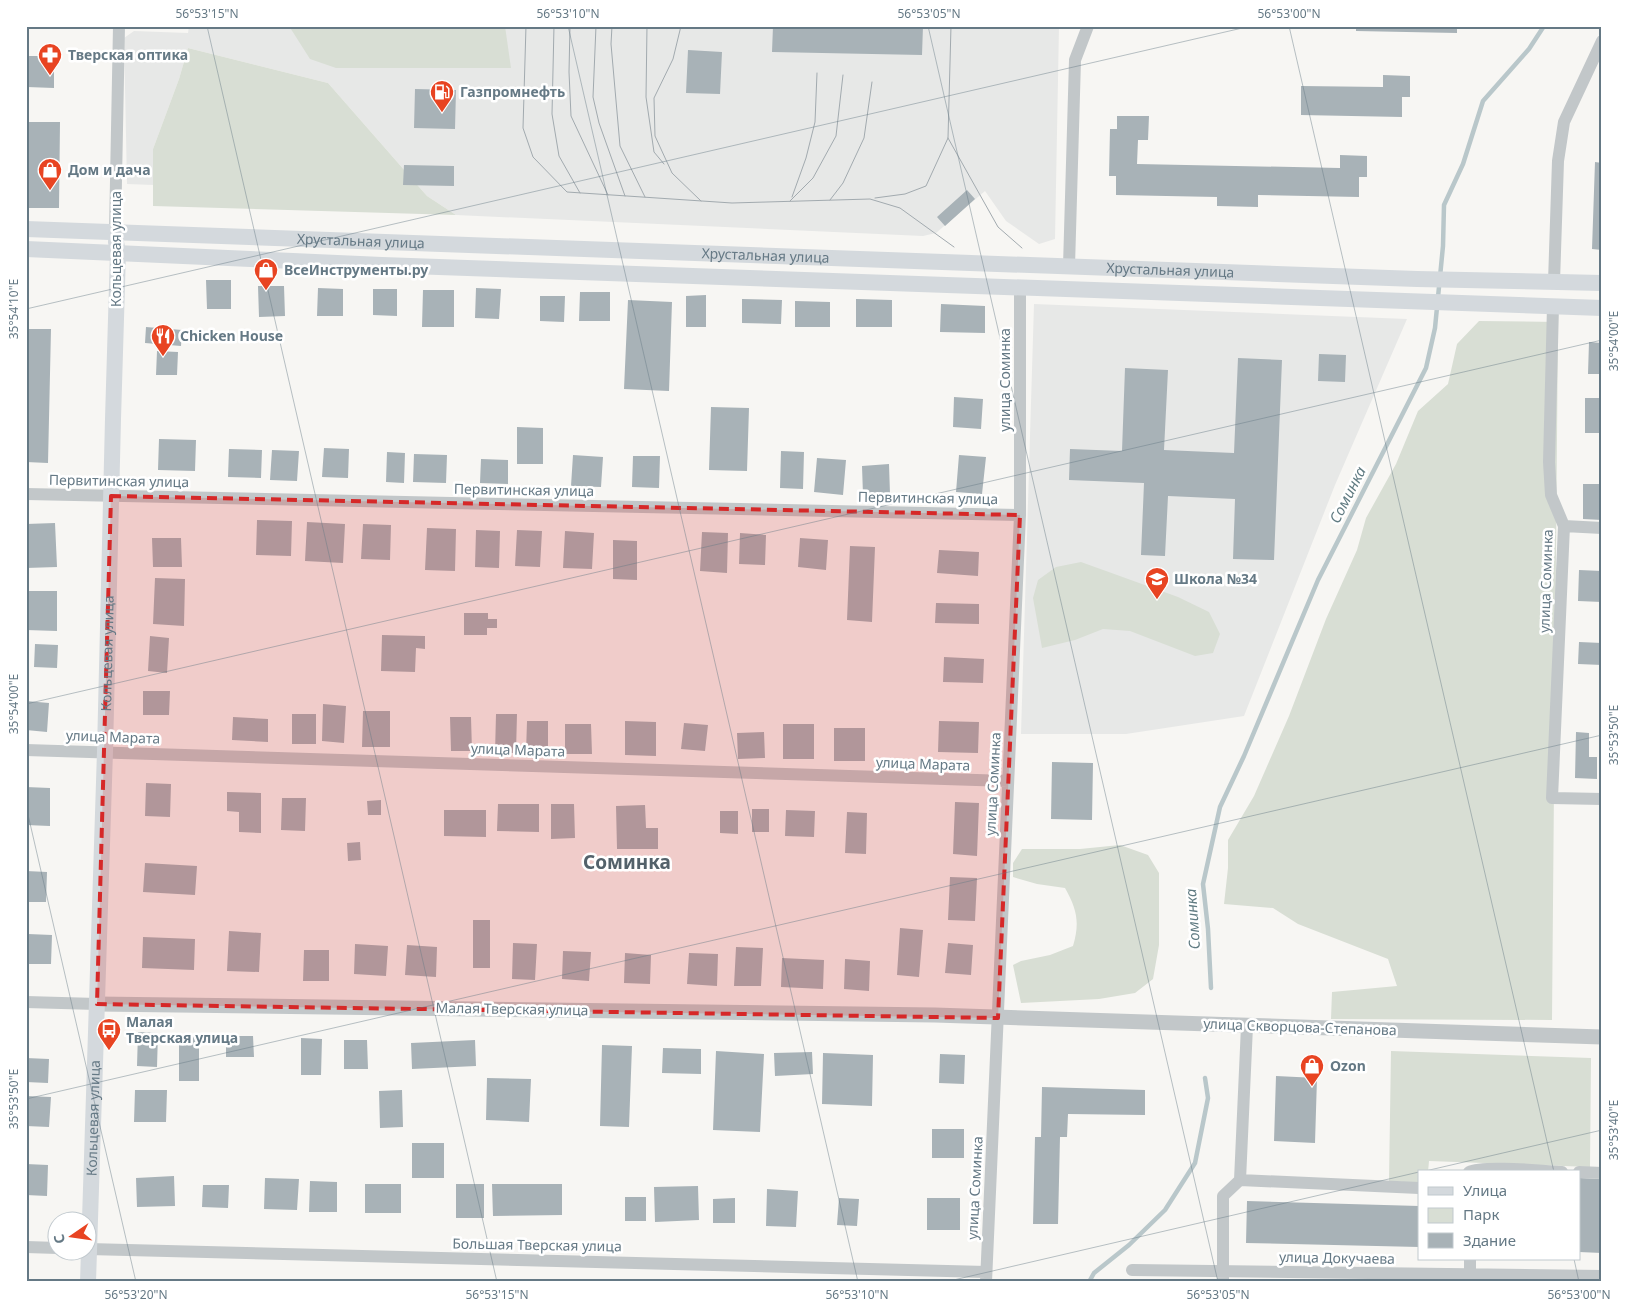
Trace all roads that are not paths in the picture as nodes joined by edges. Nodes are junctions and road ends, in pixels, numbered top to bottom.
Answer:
1 (119, 26) edge
2 (1088, 26) edge
3 (1602, 41) edge
4 (26, 229) edge
5 (114, 232) junction
6 (26, 249) edge
7 (118, 252) junction
8 (1020, 264) junction
9 (1069, 266) junction
10 (1554, 282) junction
11 (1575, 282) junction
12 (1602, 283) edge
13 (1020, 287) junction
14 (1069, 289) junction
15 (1534, 306) junction
16 (1553, 306) junction
17 (1602, 308) edge
18 (26, 494) edge
19 (111, 496) junction
20 (1020, 515) junction
21 (1564, 526) junction
22 (1602, 528) edge
23 (26, 750) edge
24 (105, 752) junction
25 (1008, 782) junction
26 (1602, 799) edge
27 (26, 1002) edge
28 (97, 1004) junction
29 (998, 1018) junction
30 (1247, 1026) junction
31 (1602, 1037) edge
32 (1580, 1172) edge
33 (1602, 1173) edge
34 (1240, 1180) junction
35 (1418, 1188) edge
36 (89, 1210) edge
37 (26, 1247) edge
38 (48, 1248) edge
39 (98, 1249) edge
40 (88, 1260) edge
41 (1470, 1260) edge
42 (1132, 1270) dead end
43 (1602, 1276) edge
44 (986, 1277) edge
45 (1223, 1277) edge
46 (1470, 1278) edge
47 (88, 1282) edge

1 - 5 street, Кольцевая улица
2 - 9 street
3 - 10 street
4 - 5 main road, Хрустальная улица
5 - 7 main road, Кольцевая улица
5 - 8 main road, Хрустальная улица
6 - 7 main road, Хрустальная улица
7 - 13 main road, Хрустальная улица
7 - 19 main road, Кольцевая улица
8 - 9 main road, Хрустальная улица
8 - 13 main road
9 - 10 main road, Хрустальная улица
9 - 14 main road
10 - 11 main road, Хрустальная улица
10 - 15 main road
11 - 12 main road, Хрустальная улица
11 - 16 main road
13 - 14 main road, Хрустальная улица
13 - 20 street, улица Соминка
14 - 15 main road, Хрустальная улица
15 - 16 main road, Хрустальная улица
16 - 17 main road, Хрустальная улица
16 - 21 street, улица Соминка
18 - 19 street, Первитинская улица
19 - 20 street, Первитинская улица
19 - 24 main road, Кольцевая улица
20 - 25 street, улица Соминка
21 - 22 street
21 - 26 street, улица Соминка
23 - 24 street, улица Марата
24 - 25 street, улица Марата
24 - 28 main road, Кольцевая улица
25 - 29 street, улица Соминка
27 - 28 street, Малая Тверская улица
28 - 29 street, Малая Тверская улица
28 - 36 main road, Кольцевая улица
29 - 30 street, улица Скворцова-Степанова
29 - 44 street, улица Соминка
30 - 31 street, улица Скворцова-Степанова
30 - 34 street
32 - 33 street
34 - 35 street
34 - 45 street
37 - 38 street
39 - 44 street, Большая Тверская улица
40 - 47 main road, Кольцевая улица
41 - 46 street
42 - 45 street, улица Докучаева
43 - 46 street, улица Докучаева
45 - 46 street, улица Докучаева

